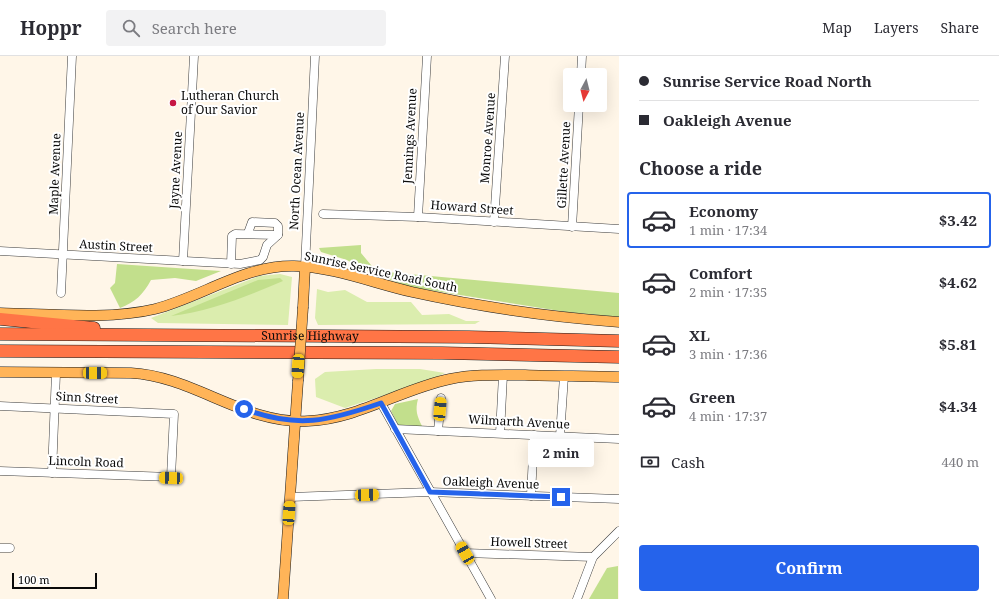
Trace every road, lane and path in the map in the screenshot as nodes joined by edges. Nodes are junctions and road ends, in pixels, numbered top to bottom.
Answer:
1 (72, 56) edge
2 (194, 56) edge
3 (315, 56) edge
4 (427, 56) edge
5 (505, 56) edge
6 (582, 56) edge
7 (581, 68) edge
8 (579, 112) edge
9 (323, 214) dead end
10 (418, 217) junction
11 (494, 222) junction
12 (572, 227) junction
13 (619, 229) edge
14 (248, 233) junction
15 (278, 235) junction
16 (0, 251) edge
17 (63, 255) junction
18 (183, 261) junction
19 (231, 264) junction
20 (305, 267) junction
21 (61, 293) dead end
22 (0, 314) edge
23 (0, 319) edge
24 (619, 322) edge
25 (0, 334) edge
26 (161, 335) junction
27 (619, 338) edge
28 (593, 340) junction
29 (619, 341) edge
30 (0, 351) edge
31 (80, 352) junction
32 (619, 356) edge
33 (0, 359) edge
34 (0, 372) edge
35 (56, 373) junction
36 (503, 375) junction
37 (564, 376) junction
38 (619, 377) edge
39 (441, 398) dead end
40 (381, 403) junction
41 (0, 406) edge
42 (54, 409) junction
43 (295, 421) junction
44 (395, 429) junction
45 (438, 431) junction
46 (500, 434) junction
47 (534, 435) junction
48 (560, 436) junction
49 (619, 439) edge
50 (0, 471) edge
51 (52, 473) junction
52 (171, 478) joint
53 (430, 492) junction
54 (531, 496) junction
55 (290, 497) junction
56 (619, 499) edge
57 (619, 531) edge
58 (0, 548) edge
59 (10, 548) dead end
60 (465, 553) junction
61 (593, 558) junction
62 (284, 599) edge
63 (491, 599) edge
64 (577, 599) edge

1 - 17 street, Maple Avenue
2 - 18 street, Jayne Avenue
3 - 20 street, North Ocean Avenue
4 - 10 street, Jennings Avenue
5 - 11 street, Monroe Avenue
6 - 7 street
8 - 12 street, Gillette Avenue
9 - 10 street, Howard Street
10 - 11 street, Howard Street
11 - 12 street, Howard Street
12 - 13 street, Howard Street
14 - 15 street
14 - 15 street
14 - 19 street
15 - 19 street, Austin Street
16 - 17 street, Austin Street
17 - 18 street, Austin Street
17 - 21 street, Maple Avenue
18 - 19 street, Austin Street
20 - 22 main road, Sunrise Service Road South
20 - 24 main road, Sunrise Service Road South
20 - 43 main road, North Ocean Avenue, bridge
23 - 26 highway
25 - 26 highway, Sunrise Highway
26 - 28 highway, Sunrise Highway
27 - 28 highway
28 - 29 highway, Sunrise Highway
30 - 31 highway, Sunrise Highway
31 - 32 highway, Sunrise Highway
31 - 33 highway
34 - 35 main road
35 - 42 street
35 - 43 main road
36 - 37 main road
36 - 40 main road
36 - 46 street
37 - 38 main road
37 - 48 street
39 - 45 street
40 - 43 main road
40 - 44 street
41 - 42 street, Sinn Street
42 - 51 street
42 - 52 street, Sinn Street
43 - 55 main road, North Ocean Avenue
44 - 45 street, Wilmarth Avenue
44 - 53 street
45 - 46 street, Wilmarth Avenue
46 - 47 street, Wilmarth Avenue
47 - 48 street, Wilmarth Avenue
47 - 54 street
48 - 49 street, Wilmarth Avenue
50 - 51 street, Lincoln Road
51 - 52 street, Lincoln Road
53 - 54 street, Oakleigh Avenue
53 - 55 street, Oakleigh Avenue
53 - 60 street
54 - 56 street, Oakleigh Avenue
55 - 62 main road, North Ocean Avenue
57 - 61 street
58 - 59 street
60 - 61 street, Howell Street
60 - 63 street
61 - 64 street

